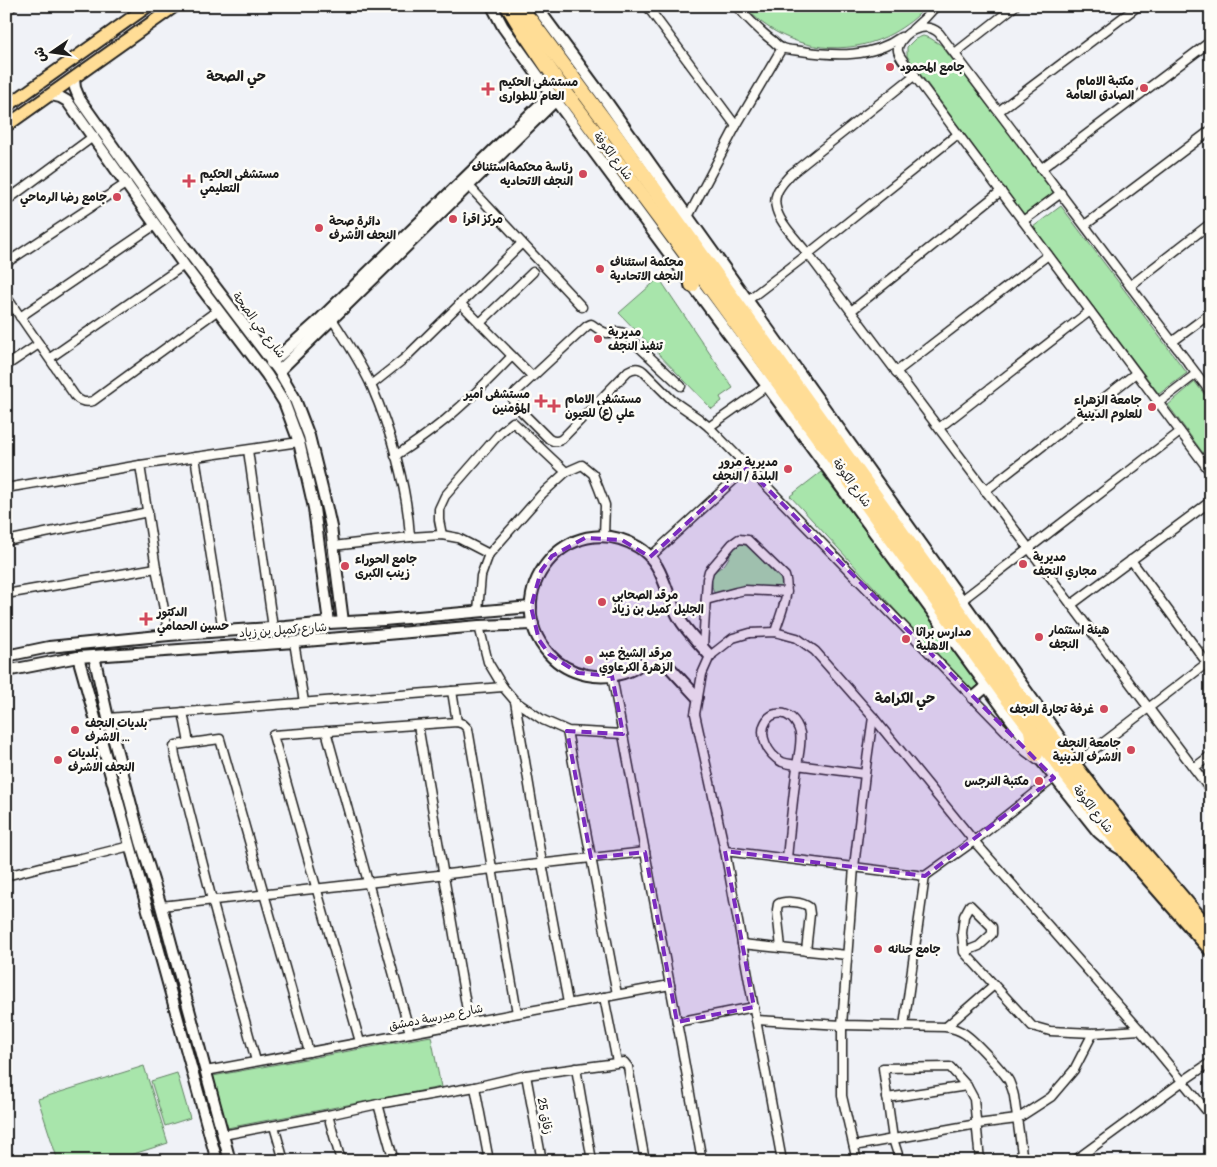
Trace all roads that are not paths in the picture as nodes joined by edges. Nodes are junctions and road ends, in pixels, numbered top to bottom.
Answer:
1 (13, 6) edge
2 (148, 6) edge
3 (175, 6) edge
4 (492, 6) edge
5 (499, 6) edge
6 (508, 6) edge
7 (518, 6) edge
8 (524, 6) edge
9 (536, 6) edge
10 (647, 6) edge
11 (736, 6) edge
12 (936, 6) edge
13 (1015, 6) edge
14 (1138, 6) edge
15 (6, 11) edge
16 (526, 25) junction
17 (908, 33) junction
18 (1211, 41) edge
19 (782, 48) junction
20 (955, 53) junction
21 (914, 75) junction
22 (74, 79) junction
23 (51, 95) junction
24 (554, 97) junction
25 (6, 106) edge
26 (999, 111) junction
27 (6, 126) edge
28 (736, 126) junction
29 (1211, 130) edge
30 (958, 134) junction
31 (94, 136) junction
32 (616, 136) junction
33 (637, 144) junction
34 (1042, 168) junction
35 (126, 183) junction
36 (468, 185) junction
37 (1001, 191) junction
38 (1061, 193) junction
39 (6, 201) edge
40 (688, 217) junction
41 (1023, 221) junction
42 (1211, 223) edge
43 (156, 225) junction
44 (1084, 225) junction
45 (169, 235) junction
46 (522, 243) junction
47 (177, 246) junction
48 (808, 254) junction
49 (1048, 255) junction
50 (690, 260) junction
51 (6, 263) edge
52 (184, 265) junction
53 (711, 269) junction
54 (533, 272) dead end
55 (733, 280) junction
56 (692, 285) junction
57 (1130, 286) junction
58 (6, 296) edge
59 (748, 300) junction
60 (460, 303) junction
61 (582, 307) dead end
62 (218, 310) junction
63 (851, 311) junction
64 (1090, 312) junction
65 (1211, 314) edge
66 (20, 317) junction
67 (332, 320) junction
68 (480, 323) junction
69 (314, 331) junction
70 (1172, 342) junction
71 (40, 344) junction
72 (512, 356) junction
73 (50, 358) junction
74 (271, 363) junction
75 (6, 366) edge
76 (279, 371) junction
77 (896, 372) junction
78 (1136, 373) junction
79 (1196, 374) junction
80 (532, 376) junction
81 (371, 386) junction
82 (681, 386) dead end
83 (767, 386) junction
84 (1211, 394) edge
85 (1158, 403) junction
86 (709, 427) junction
87 (939, 428) junction
88 (1180, 432) junction
89 (299, 442) junction
90 (248, 450) junction
91 (395, 456) junction
92 (196, 457) junction
93 (140, 465) junction
94 (747, 468) junction
95 (566, 472) junction
96 (1211, 473) edge
97 (6, 488) edge
98 (986, 490) junction
99 (1211, 500) edge
100 (314, 508) junction
101 (327, 509) junction
102 (148, 512) junction
103 (317, 528) junction
104 (330, 528) junction
105 (442, 535) junction
106 (604, 536) junction
107 (877, 536) junction
108 (410, 537) junction
109 (904, 537) junction
110 (6, 541) edge
111 (333, 546) junction
112 (1029, 548) junction
113 (489, 554) junction
114 (650, 557) junction
115 (1131, 560) junction
116 (156, 568) junction
117 (787, 592) junction
118 (6, 594) edge
119 (706, 600) junction
120 (962, 600) junction
121 (1071, 605) junction
122 (531, 607) junction
123 (478, 611) junction
124 (409, 618) junction
125 (384, 620) junction
126 (343, 622) junction
127 (329, 623) junction
128 (533, 624) junction
129 (479, 626) junction
130 (274, 628) junction
131 (223, 631) junction
132 (408, 632) junction
133 (775, 632) junction
134 (384, 634) junction
135 (169, 635) junction
136 (294, 642) junction
137 (702, 647) junction
138 (28, 652) junction
139 (7, 653) edge
140 (94, 656) junction
141 (710, 656) junction
142 (78, 658) junction
143 (1209, 661) edge
144 (31, 667) junction
145 (1012, 670) junction
146 (6, 671) edge
147 (612, 676) junction
148 (503, 687) junction
149 (986, 687) junction
150 (1014, 689) junction
151 (452, 691) junction
152 (698, 697) junction
153 (973, 698) junction
154 (304, 702) junction
155 (515, 702) junction
156 (1148, 708) junction
157 (183, 712) junction
158 (108, 718) junction
159 (873, 718) junction
160 (457, 722) junction
161 (418, 725) junction
162 (1030, 728) junction
163 (568, 731) junction
164 (326, 732) junction
165 (623, 734) junction
166 (189, 743) junction
167 (1211, 755) edge
168 (1040, 759) junction
169 (1078, 762) junction
170 (797, 765) junction
171 (1194, 768) junction
172 (865, 774) junction
173 (1054, 778) junction
174 (1211, 791) edge
175 (974, 841) junction
176 (141, 842) junction
177 (130, 846) junction
178 (1131, 848) junction
179 (725, 851) junction
180 (645, 852) junction
181 (590, 858) junction
182 (787, 858) junction
183 (542, 863) junction
184 (854, 867) junction
185 (491, 869) junction
186 (444, 874) junction
187 (6, 876) edge
188 (925, 876) junction
189 (368, 883) junction
190 (316, 889) junction
191 (265, 894) junction
192 (212, 900) junction
193 (161, 906) junction
194 (1211, 932) edge
195 (742, 944) junction
196 (782, 948) junction
197 (1211, 949) edge
198 (806, 951) junction
199 (964, 952) junction
200 (847, 956) junction
201 (670, 985) junction
202 (994, 985) junction
203 (617, 994) junction
204 (604, 997) junction
205 (568, 1004) junction
206 (754, 1007) junction
207 (517, 1013) junction
208 (756, 1020) junction
209 (469, 1022) junction
210 (677, 1022) junction
211 (842, 1025) junction
212 (904, 1026) junction
213 (946, 1027) junction
214 (1140, 1030) junction
215 (410, 1033) junction
216 (1093, 1033) junction
217 (360, 1042) junction
218 (309, 1052) junction
219 (256, 1062) junction
220 (617, 1062) junction
221 (1211, 1062) edge
222 (576, 1068) junction
223 (206, 1071) junction
224 (526, 1075) junction
225 (1183, 1081) junction
226 (968, 1086) junction
227 (475, 1087) junction
228 (887, 1098) junction
229 (378, 1104) junction
230 (328, 1115) junction
231 (1211, 1116) edge
232 (1016, 1119) junction
233 (977, 1124) junction
234 (274, 1126) junction
235 (223, 1135) junction
236 (893, 1139) junction
237 (854, 1146) junction
238 (217, 1161) edge
239 (230, 1161) edge
240 (284, 1161) edge
241 (341, 1161) edge
242 (394, 1161) edge
243 (489, 1161) edge
244 (542, 1161) edge
245 (592, 1161) edge
246 (645, 1161) edge
247 (702, 1161) edge
248 (782, 1161) edge
249 (857, 1161) edge
250 (900, 1161) edge
251 (980, 1161) edge
252 (1023, 1161) edge
253 (1074, 1161) edge

1 - 15 street
2 - 25 main road
3 - 22 main road
4 - 24 main road
5 - 16 highway
6 - 16 highway, شارع الكوفة
7 - 16 highway, شارع الكوفة
8 - 16 highway
9 - 33 main road
10 - 28 street
11 - 19 street
12 - 17 street
13 - 20 street
14 - 26 street
16 - 32 highway, شارع الكوفة
16 - 50 highway, شارع الكوفة
17 - 19 street
17 - 20 street
17 - 21 street
18 - 34 street
19 - 28 street
20 - 26 street
21 - 30 street
21 - 48 street
22 - 23 main road
22 - 45 main road, شارع حي الصحة
23 - 27 main road
23 - 31 main road, شارع حي الصحة
24 - 36 main road
24 - 56 main road
24 - 69 main road
26 - 34 street
28 - 40 street
29 - 44 street
30 - 37 street
30 - 48 street
31 - 35 main road, شارع حي الصحة
31 - 39 street
32 - 33 highway
32 - 53 highway, شارع الكوفة
33 - 40 main road
34 - 38 street
35 - 43 main road, شارع حي الصحة
35 - 51 street
36 - 46 street
36 - 67 main road
37 - 41 street
37 - 63 street
38 - 41 street
38 - 44 street
40 - 55 main road
41 - 49 street
42 - 57 street
43 - 45 main road, شارع حي الصحة
43 - 66 street
44 - 57 street
45 - 47 main road, شارع حي الصحة
46 - 60 street
46 - 61 street
47 - 52 main road, شارع حي الصحة
47 - 74 main road, شارع حي الصحة
48 - 59 street
48 - 63 street
49 - 64 street
49 - 77 street
50 - 56 highway
50 - 109 highway, شارع الكوفة
52 - 62 main road, شارع حي الصحة
52 - 73 street
53 - 55 highway
53 - 109 highway, شارع الكوفة
54 - 68 street
55 - 59 main road
56 - 83 main road
57 - 70 street
58 - 66 street
59 - 109 main road
60 - 68 street
60 - 81 street
62 - 73 street
62 - 89 main road, شارع حي الصحة
63 - 77 street
64 - 78 street
64 - 87 street
65 - 70 street
66 - 71 street
67 - 69 main road
67 - 81 street
68 - 72 street
69 - 74 main road
69 - 76 main road
70 - 79 street
71 - 73 street
71 - 75 street
72 - 80 street
72 - 91 street
74 - 76 main road, شارع حي الصحة
76 - 101 main road, شارع حي الصحة
77 - 87 street
78 - 85 street
78 - 98 street
79 - 84 street
79 - 85 street
80 - 82 street
80 - 86 street
81 - 91 street
83 - 86 street
83 - 107 main road
85 - 88 street
86 - 94 street
87 - 98 street
88 - 96 street
88 - 112 street
89 - 90 street
89 - 100 main road, شارع حي الصحة
90 - 92 street
90 - 130 street
91 - 108 street
92 - 93 street
92 - 131 street
93 - 97 street
93 - 102 street
94 - 114 street
94 - 153 street
95 - 105 street
95 - 106 street
95 - 113 street
98 - 112 street
99 - 115 street
100 - 101 main road
100 - 103 main road, شارع حي الصحة
101 - 104 main road, شارع حي الصحة
102 - 110 street
102 - 116 street
103 - 104 main road
103 - 127 main road, شارع حي الصحة
104 - 111 main road, شارع حي الصحة
105 - 108 street
105 - 113 street
106 - 114 main road
106 - 122 main road
107 - 109 highway
107 - 149 main road
108 - 111 street
109 - 120 main road
109 - 150 highway, شارع الكوفة
109 - 162 highway, شارع الكوفة
111 - 126 main road, شارع حي الصحة
112 - 120 street
112 - 121 street
113 - 123 street
114 - 137 main road
115 - 121 street
115 - 143 street
116 - 118 street
116 - 135 street
117 - 119 street
117 - 119 street
117 - 133 street
119 - 137 street
120 - 145 main road
121 - 156 street
122 - 123 main road, شارع كميل بن زياد
122 - 128 main road
123 - 124 main road, شارع كميل بن زياد
124 - 125 main road, شارع كميل بن زياد
124 - 132 main road
125 - 126 main road, شارع كميل بن زياد
125 - 134 main road
126 - 127 main road, شارع كميل بن زياد
127 - 130 main road, شارع كميل بن زياد
128 - 129 main road, شارع كميل بن زياد
128 - 147 main road
129 - 132 main road, شارع كميل بن زياد
129 - 148 street
130 - 131 main road, شارع كميل بن زياد
131 - 135 main road, شارع كميل بن زياد
132 - 134 main road, شارع كميل بن زياد
133 - 141 street
133 - 159 street
134 - 136 main road, شارع كميل بن زياد
135 - 138 main road, شارع كميل بن زياد
136 - 140 main road, شارع كميل بن زياد
136 - 154 street
137 - 141 main road
138 - 139 main road, شارع كميل بن زياد
138 - 144 main road
140 - 142 main road, شارع كميل بن زياد
140 - 158 main road
141 - 152 street
142 - 144 main road, شارع كميل بن زياد
142 - 177 main road
143 - 156 street
144 - 146 main road, شارع كميل بن زياد
145 - 150 highway
145 - 169 main road
147 - 152 main road
147 - 165 street
148 - 151 street
148 - 155 street
149 - 153 main road
149 - 168 main road
150 - 178 highway, شارع الكوفة
151 - 154 street
151 - 160 street
152 - 179 street
153 - 168 street
154 - 157 street
155 - 163 street
155 - 183 street
156 - 169 street
156 - 171 street
157 - 158 street
157 - 166 street
158 - 176 main road
159 - 172 street
159 - 175 street
160 - 161 street
160 - 185 street
161 - 164 street
161 - 186 street
162 - 168 highway
162 - 178 highway, شارع الكوفة
163 - 165 street
163 - 181 street
164 - 189 street
164 - 190 street
165 - 180 street
166 - 191 street
166 - 192 street
167 - 171 street
168 - 173 main road
169 - 178 main road
170 - 170 street
170 - 172 street
170 - 182 street
171 - 174 street
172 - 184 street
173 - 175 street
173 - 178 main road
175 - 188 street
175 - 214 street
176 - 177 main road
176 - 193 main road
177 - 187 street
177 - 238 main road
178 - 194 highway, شارع الكوفة
178 - 197 highway, شارع الكوفة
179 - 182 street
179 - 195 street
180 - 181 street
180 - 201 street
181 - 183 street
181 - 203 street
182 - 184 street
183 - 185 street
183 - 205 street
184 - 188 street
184 - 200 street
185 - 186 street
185 - 207 street
186 - 189 street
186 - 209 street
188 - 212 street
189 - 190 street
189 - 215 street
190 - 191 street
190 - 217 street
191 - 192 street
191 - 218 street
192 - 193 street
192 - 219 street
193 - 223 main road
195 - 196 street
195 - 206 street
196 - 198 street
196 - 198 street
198 - 200 street
199 - 199 street
199 - 202 street
200 - 211 street
201 - 203 street, شارع مدرسة دمشق
201 - 210 street
202 - 213 street
202 - 216 street
203 - 204 street, شارع مدرسة دمشق
204 - 205 street, شارع مدرسة دمشق
204 - 220 street
205 - 207 street, شارع مدرسة دمشق
206 - 208 street
206 - 210 street
207 - 209 street, شارع مدرسة دمشق
208 - 211 street
208 - 248 street
209 - 215 street, شارع مدرسة دمشق
210 - 247 street
211 - 212 street
211 - 237 street
212 - 213 street
213 - 232 street
214 - 216 street
214 - 225 street
215 - 217 street, شارع مدرسة دمشق
216 - 232 street
217 - 218 street, شارع مدرسة دمشق
218 - 219 street, شارع مدرسة دمشق
219 - 223 street, شارع مدرسة دمشق
220 - 222 street
220 - 246 street
221 - 225 street
222 - 224 street
222 - 245 street
223 - 235 main road
224 - 227 street
224 - 244 street, زقاق 25
225 - 231 street
225 - 253 street
226 - 228 street
226 - 228 street
226 - 233 street
227 - 229 street
227 - 243 street
228 - 236 street
229 - 230 street
229 - 242 street
230 - 234 street
230 - 241 street
232 - 233 street
232 - 252 street
233 - 236 street
233 - 251 street
234 - 235 street
234 - 240 street
235 - 239 main road
236 - 237 street
236 - 250 street
237 - 249 street

